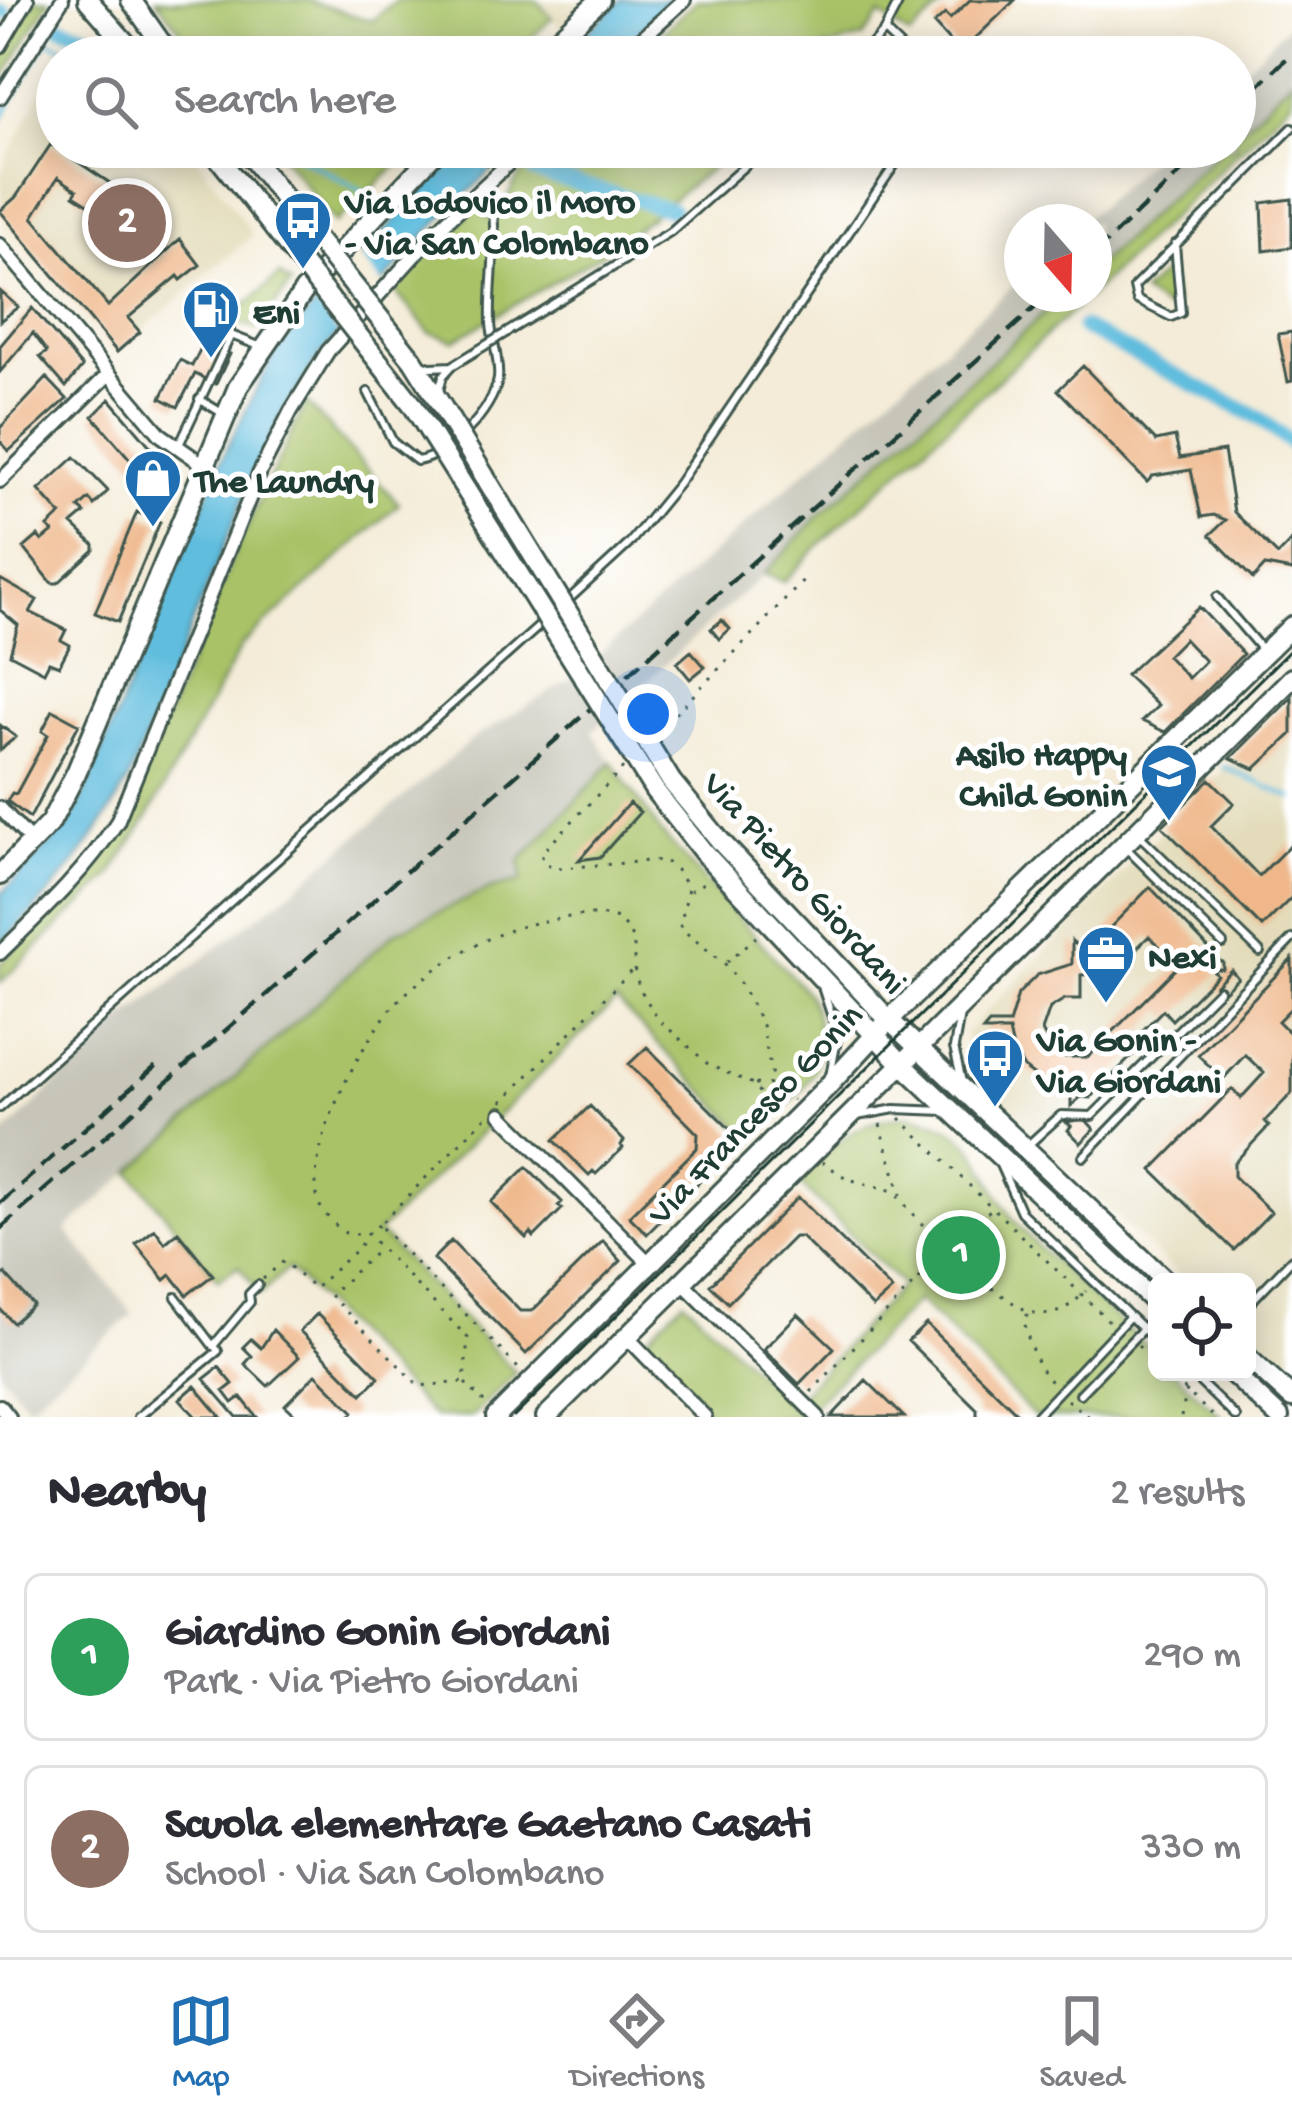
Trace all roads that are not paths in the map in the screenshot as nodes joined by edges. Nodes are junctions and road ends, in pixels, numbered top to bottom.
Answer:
1 (27, 0) edge
2 (62, 0) edge
3 (88, 0) edge
4 (600, 0) edge
5 (684, 0) edge
6 (900, 0) edge
7 (133, 4) edge
8 (884, 31) junction
9 (39, 36) edge
10 (121, 36) edge
11 (156, 36) edge
12 (561, 36) edge
13 (644, 36) edge
14 (879, 36) edge
15 (889, 36) edge
16 (36, 41) edge
17 (0, 46) edge
18 (0, 98) edge
19 (1292, 128) edge
20 (1256, 164) edge
21 (227, 168) edge
22 (260, 168) edge
23 (419, 168) edge
24 (504, 168) edge
25 (742, 168) edge
26 (893, 168) edge
27 (1252, 168) edge
28 (488, 184) junction
29 (1175, 244) junction
30 (0, 245) edge
31 (228, 321) dead end
32 (231, 335) junction
33 (262, 347) junction
34 (413, 360) junction
35 (452, 366) junction
36 (109, 374) junction
37 (368, 392) dead end
38 (199, 399) junction
39 (438, 400) junction
40 (225, 415) junction
41 (178, 447) junction
42 (204, 465) junction
43 (2, 476) edge
44 (1217, 597) dead end
45 (1292, 626) edge
46 (1264, 653) junction
47 (1292, 678) edge
48 (663, 786) junction
49 (0, 808) edge
50 (1130, 839) junction
51 (33, 843) junction
52 (0, 875) edge
53 (1292, 939) edge
54 (1223, 944) dead end
55 (1260, 952) dead end
56 (0, 953) edge
57 (818, 976) junction
58 (1219, 990) dead end
59 (962, 1005) junction
60 (889, 1020) junction
61 (874, 1035) junction
62 (918, 1049) junction
63 (903, 1065) junction
64 (827, 1087) junction
65 (969, 1097) junction
66 (0, 1108) edge
67 (952, 1112) junction
68 (501, 1114) dead end
69 (848, 1119) junction
70 (1024, 1150) junction
71 (998, 1156) junction
72 (1083, 1157) dead end
73 (1292, 1259) edge
74 (650, 1264) junction
75 (1157, 1273) edge
76 (682, 1282) junction
77 (258, 1285) road end
78 (1148, 1296) edge
79 (1256, 1297) edge
80 (176, 1298) dead end
81 (1130, 1316) junction
82 (1148, 1323) edge
83 (1143, 1328) junction
84 (1148, 1333) edge
85 (627, 1337) junction
86 (213, 1346) junction
87 (1256, 1365) edge
88 (1199, 1381) edge
89 (1241, 1381) edge
90 (1080, 1394) dead end
91 (1292, 1398) edge
92 (0, 1406) edge
93 (493, 1412) edge
94 (10, 1417) edge
95 (138, 1417) edge
96 (546, 1417) edge
97 (705, 1417) edge
98 (818, 1417) edge
99 (1035, 1417) edge
100 (1237, 1417) edge
101 (1279, 1417) edge

1 - 17 street
2 - 9 street
3 - 10 main road
4 - 12 main road
5 - 13 street
6 - 8 lane
7 - 11 main road
8 - 14 lane
8 - 15 lane
16 - 18 street
19 - 20 lane
21 - 48 main road, Via Pietro Giordani, bridge
22 - 34 main road, Via Pietro Giordani, bridge
23 - 33 main road
24 - 28 street
25 - 35 lane, bridge
26 - 66 lane
27 - 29 lane
28 - 37 lane
28 - 56 street
29 - 29 lane
30 - 36 street
31 - 32 lane
32 - 33 lane
32 - 38 lane
33 - 40 main road
34 - 35 lane
34 - 39 main road, Via Pietro Giordani
35 - 39 lane
36 - 41 street
36 - 43 street
38 - 40 lane
38 - 41 lane
39 - 48 main road, Via Pietro Giordani, bridge
40 - 42 main road
41 - 42 street
42 - 51 main road
44 - 46 lane
45 - 46 main road, Via Francesco Gonin
46 - 60 main road, Via Francesco Gonin
47 - 50 main road, Via Francesco Gonin
48 - 57 main road, Via Pietro Giordani
48 - 60 main road, Via Pietro Giordani
49 - 51 street
50 - 54 lane
50 - 55 lane
50 - 59 main road, Via Francesco Gonin
51 - 52 main road
53 - 72 lane
57 - 61 main road, Via Pietro Giordani
57 - 64 lane, Via Pietro Giordani
58 - 70 lane
59 - 62 main road, Via Francesco Gonin
59 - 65 lane
60 - 61 main road, Via Francesco Gonin
60 - 62 main road, Via Pietro Giordani
61 - 63 main road, Via Pietro Giordani
61 - 64 main road, Via Francesco Gonin
62 - 63 main road, Via Francesco Gonin
62 - 65 main road, Via Pietro Giordani
63 - 67 main road, Via Pietro Giordani
63 - 69 main road, Via Francesco Gonin
64 - 74 main road, Via Francesco Gonin
65 - 70 main road, Via Pietro Giordani
67 - 69 lane
67 - 71 main road, Via Pietro Giordani
68 - 74 street, Via Francesco Gonin
69 - 76 main road, Via Francesco Gonin
70 - 75 main road, Via Pietro Giordani
71 - 78 main road, Via Pietro Giordani
71 - 81 lane, Via Pietro Giordani
73 - 79 lane
74 - 93 main road, Via Francesco Gonin
76 - 85 main road, Via Francesco Gonin
76 - 98 street, Via Francesco Gonin
77 - 86 lane
80 - 86 lane
81 - 83 lane, Via Pietro Giordani
81 - 99 lane
82 - 83 lane
83 - 84 lane, Via Pietro Giordani
83 - 90 lane
85 - 96 main road, Via Francesco Gonin
85 - 97 street
86 - 95 lane
87 - 91 main road
88 - 100 lane
89 - 101 main road
92 - 94 street

